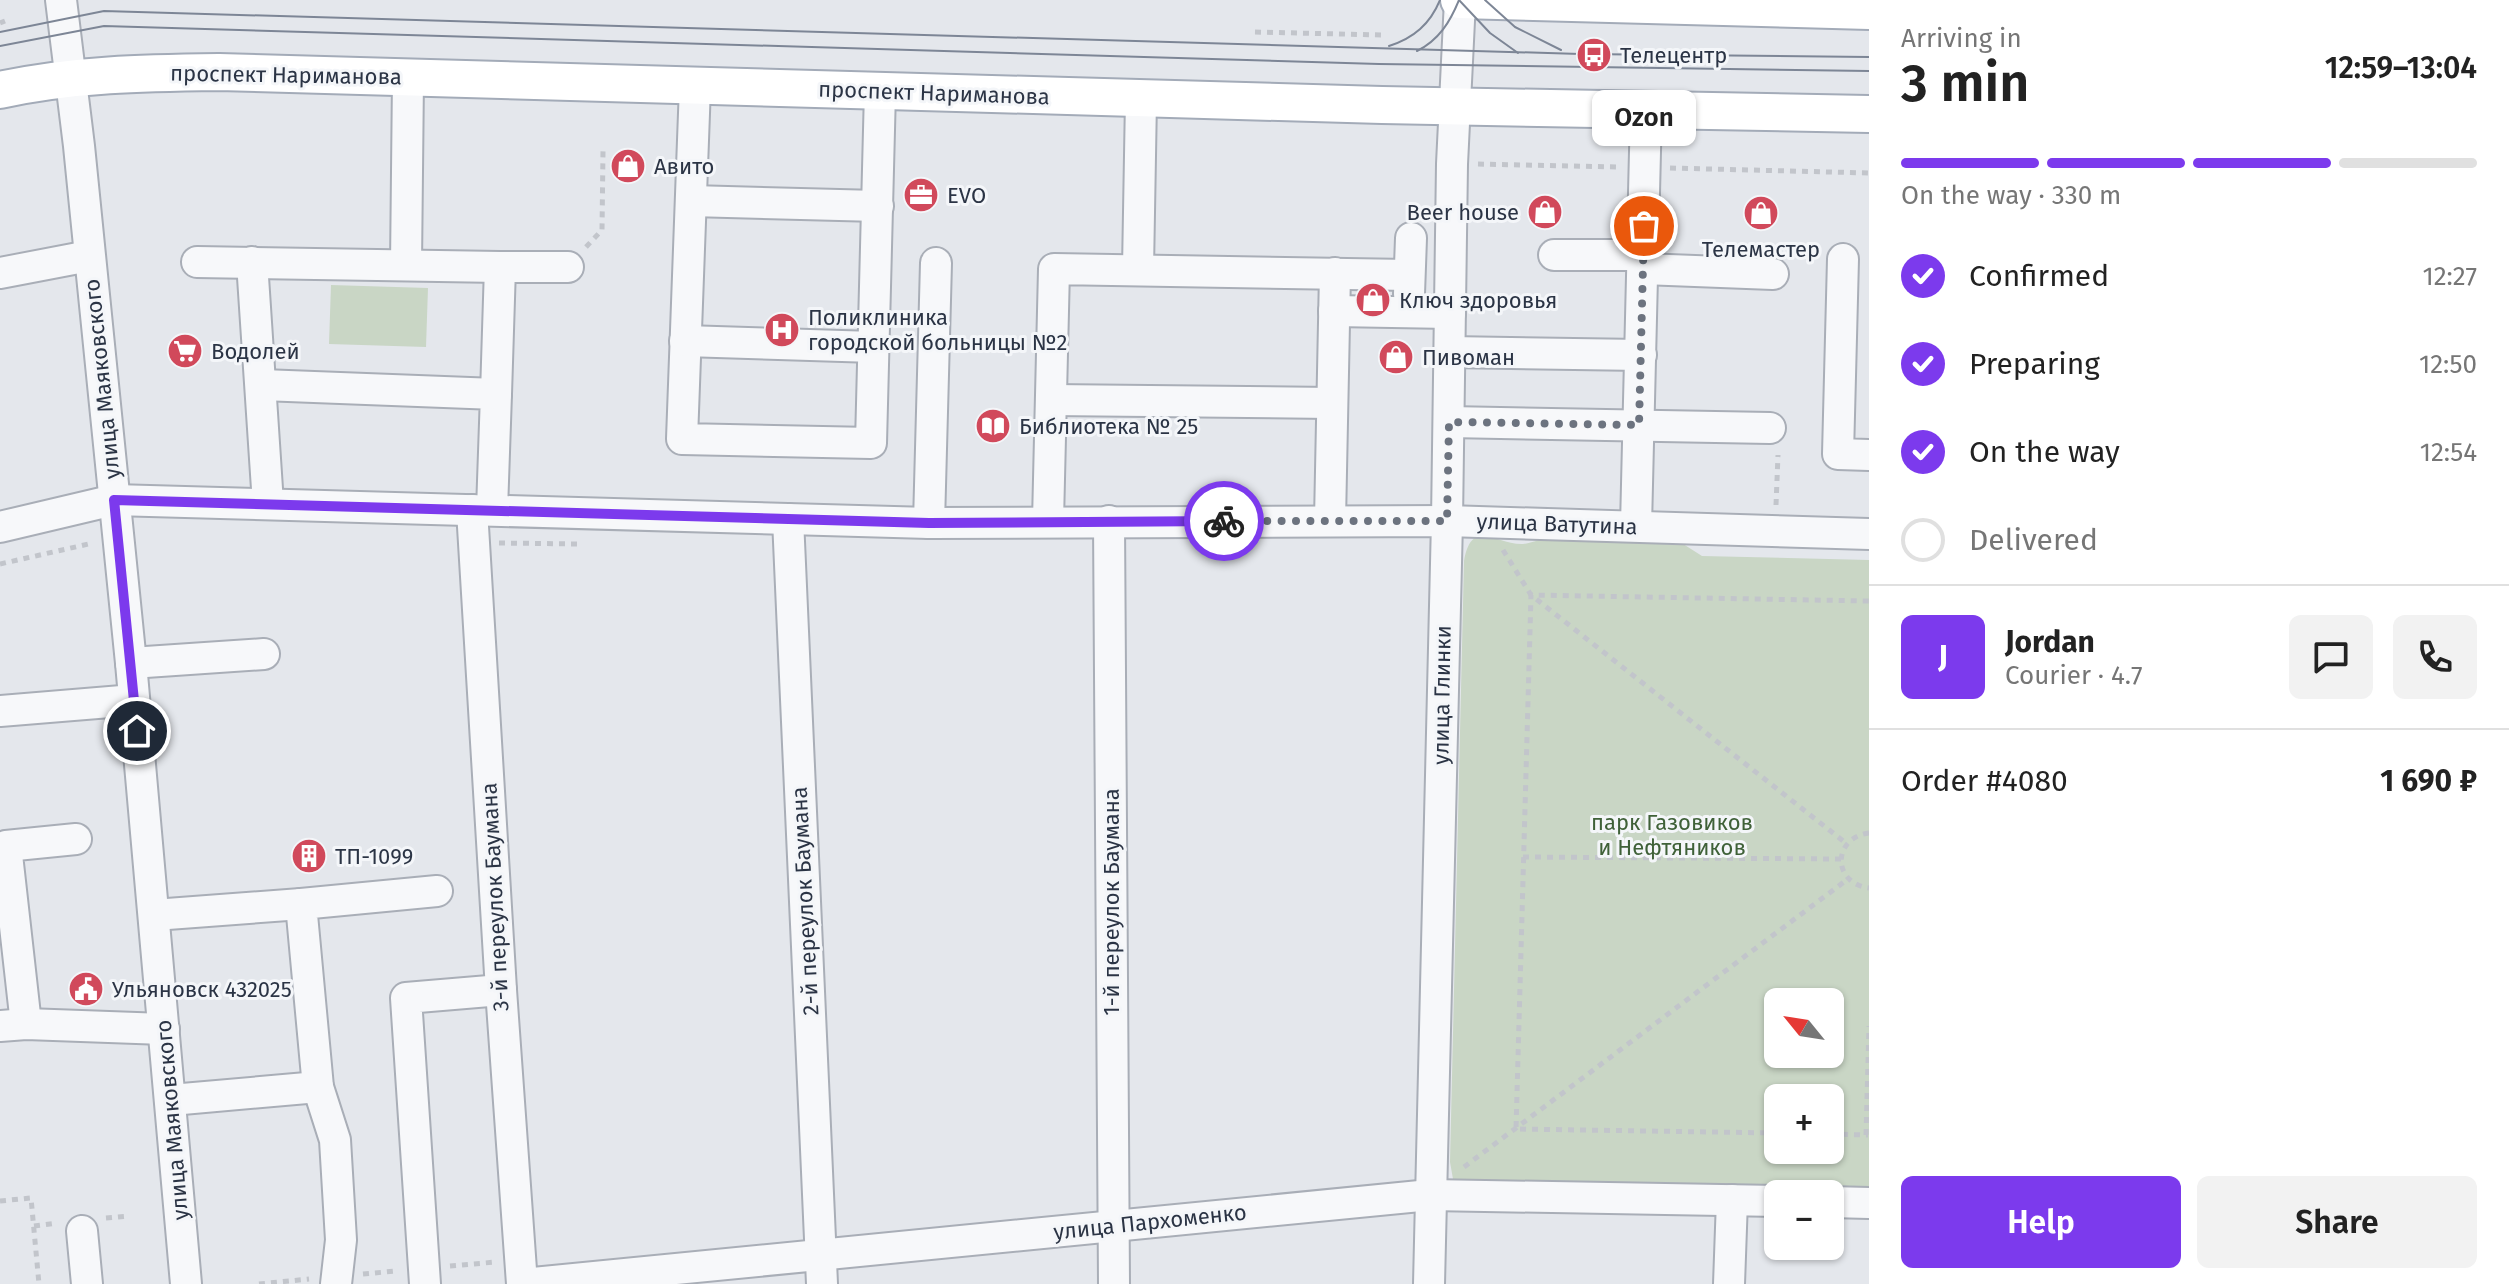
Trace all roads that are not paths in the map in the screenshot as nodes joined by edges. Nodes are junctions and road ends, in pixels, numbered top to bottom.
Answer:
1 (61, 0) edge
2 (1460, 0) edge
3 (1806, 5) edge
4 (1869, 11) edge
5 (71, 77) junction
6 (408, 78) junction
7 (695, 86) junction
8 (0, 90) edge
9 (880, 91) junction
10 (1141, 99) junction
11 (1454, 106) junction
12 (1646, 110) junction
13 (1869, 114) edge
14 (691, 201) junction
15 (878, 206) junction
16 (1411, 238) dead end
17 (1554, 255) dead end
18 (89, 256) junction
19 (1843, 259) dead end
20 (197, 262) dead end
21 (252, 262) junction
22 (1643, 262) junction
23 (936, 263) dead end
24 (406, 265) junction
25 (500, 267) junction
26 (568, 267) road end
27 (1138, 269) junction
28 (0, 273) edge
29 (1335, 273) junction
30 (1773, 274) dead end
31 (1409, 275) junction
32 (1334, 311) junction
33 (1408, 312) junction
34 (1450, 313) junction
35 (685, 341) junction
36 (874, 347) junction
37 (1449, 352) junction
38 (1641, 355) junction
39 (262, 385) junction
40 (496, 394) junction
41 (1051, 400) junction
42 (1332, 403) junction
43 (1449, 422) junction
44 (1639, 425) junction
45 (1770, 428) road end
46 (1869, 455) edge
47 (114, 500) junction
48 (268, 504) junction
49 (482, 510) junction
50 (788, 519) junction
51 (1048, 521) junction
52 (1109, 521) junction
53 (1330, 521) junction
54 (1447, 521) junction
55 (929, 523) junction
56 (1636, 526) junction
57 (0, 527) edge
58 (1869, 534) edge
59 (264, 654) dead end
60 (131, 663) junction
61 (134, 700) junction
62 (0, 711) edge
63 (76, 839) dead end
64 (437, 891) dead end
65 (301, 904) junction
66 (154, 915) junction
67 (501, 990) junction
68 (13, 1025) edge
69 (164, 1029) junction
70 (318, 1087) junction
71 (171, 1100) junction
72 (1430, 1195) junction
73 (1732, 1200) junction
74 (1764, 1201) edge
75 (1844, 1202) edge
76 (1869, 1203) edge
77 (1112, 1226) junction
78 (82, 1231) dead end
79 (821, 1269) edge
80 (87, 1284) edge
81 (186, 1284) edge
82 (336, 1284) edge
83 (425, 1284) edge
84 (522, 1284) edge
85 (1114, 1284) edge
86 (1429, 1284) edge
87 (1729, 1284) edge

1 - 5 street, улица Маяковского
2 - 3 main road
2 - 11 street, улица Глинки
3 - 4 main road
5 - 6 main road, проспект Нариманова
5 - 8 main road, проспект Нариманова
5 - 18 street, улица Маяковского
6 - 7 main road, проспект Нариманова
6 - 24 street
7 - 9 main road, проспект Нариманова
7 - 14 street
9 - 10 main road, проспект Нариманова
9 - 15 street
10 - 11 main road, проспект Нариманова
10 - 27 street
11 - 12 main road, проспект Нариманова
11 - 34 street, улица Глинки
12 - 13 main road, проспект Нариманова
12 - 22 street
14 - 15 street
14 - 35 street
15 - 36 street
16 - 31 street
17 - 22 street
18 - 28 street
18 - 47 street, улица Маяковского
19 - 46 street
20 - 21 street
21 - 24 street
21 - 39 street
22 - 30 street
22 - 38 street
23 - 55 street
24 - 25 street
25 - 26 street
25 - 40 street, 3-й переулок Баумана
27 - 29 street
27 - 41 street
29 - 31 street
29 - 32 street
31 - 33 street
32 - 33 street
32 - 42 street
33 - 34 street
34 - 37 street, улица Глинки
35 - 36 street
35 - 36 street
37 - 38 street
37 - 43 street, улица Глинки
38 - 44 street
39 - 40 street
39 - 48 street
40 - 49 street, 3-й переулок Баумана
41 - 42 street
41 - 51 street
42 - 53 street
43 - 44 street
43 - 54 street, улица Глинки
44 - 45 street
44 - 56 street
47 - 48 street, улица Ватутина
47 - 57 street, улица Ватутина
47 - 60 street, улица Маяковского
48 - 49 street, улица Ватутина
49 - 50 street, улица Ватутина
49 - 67 street, 3-й переулок Баумана
50 - 55 street, улица Ватутина
50 - 79 street, 2-й переулок Баумана
51 - 52 street, улица Ватутина
51 - 55 street, улица Ватутина
52 - 53 street, улица Ватутина
52 - 77 street, 1-й переулок Баумана
53 - 54 street, улица Ватутина
54 - 56 street, улица Ватутина
54 - 72 street, улица Глинки
56 - 58 street, улица Ватутина
59 - 60 street
60 - 61 street, улица Маяковского
61 - 62 street
61 - 66 street, улица Маяковского
63 - 68 street
64 - 65 street
65 - 66 street
65 - 70 street
66 - 69 street, улица Маяковского
67 - 83 street
67 - 84 street, 3-й переулок Баумана
68 - 69 street
69 - 71 street, улица Маяковского
70 - 71 street
70 - 82 street
71 - 81 street, улица Маяковского
72 - 73 street, улица Пархоменко
72 - 77 street, улица Пархоменко
72 - 86 street, улица Глинки
73 - 74 street, улица Пархоменко
73 - 87 street
75 - 76 street
77 - 79 street, улица Пархоменко
77 - 85 street, 1-й переулок Баумана
78 - 80 street
79 - 84 street, улица Пархоменко

